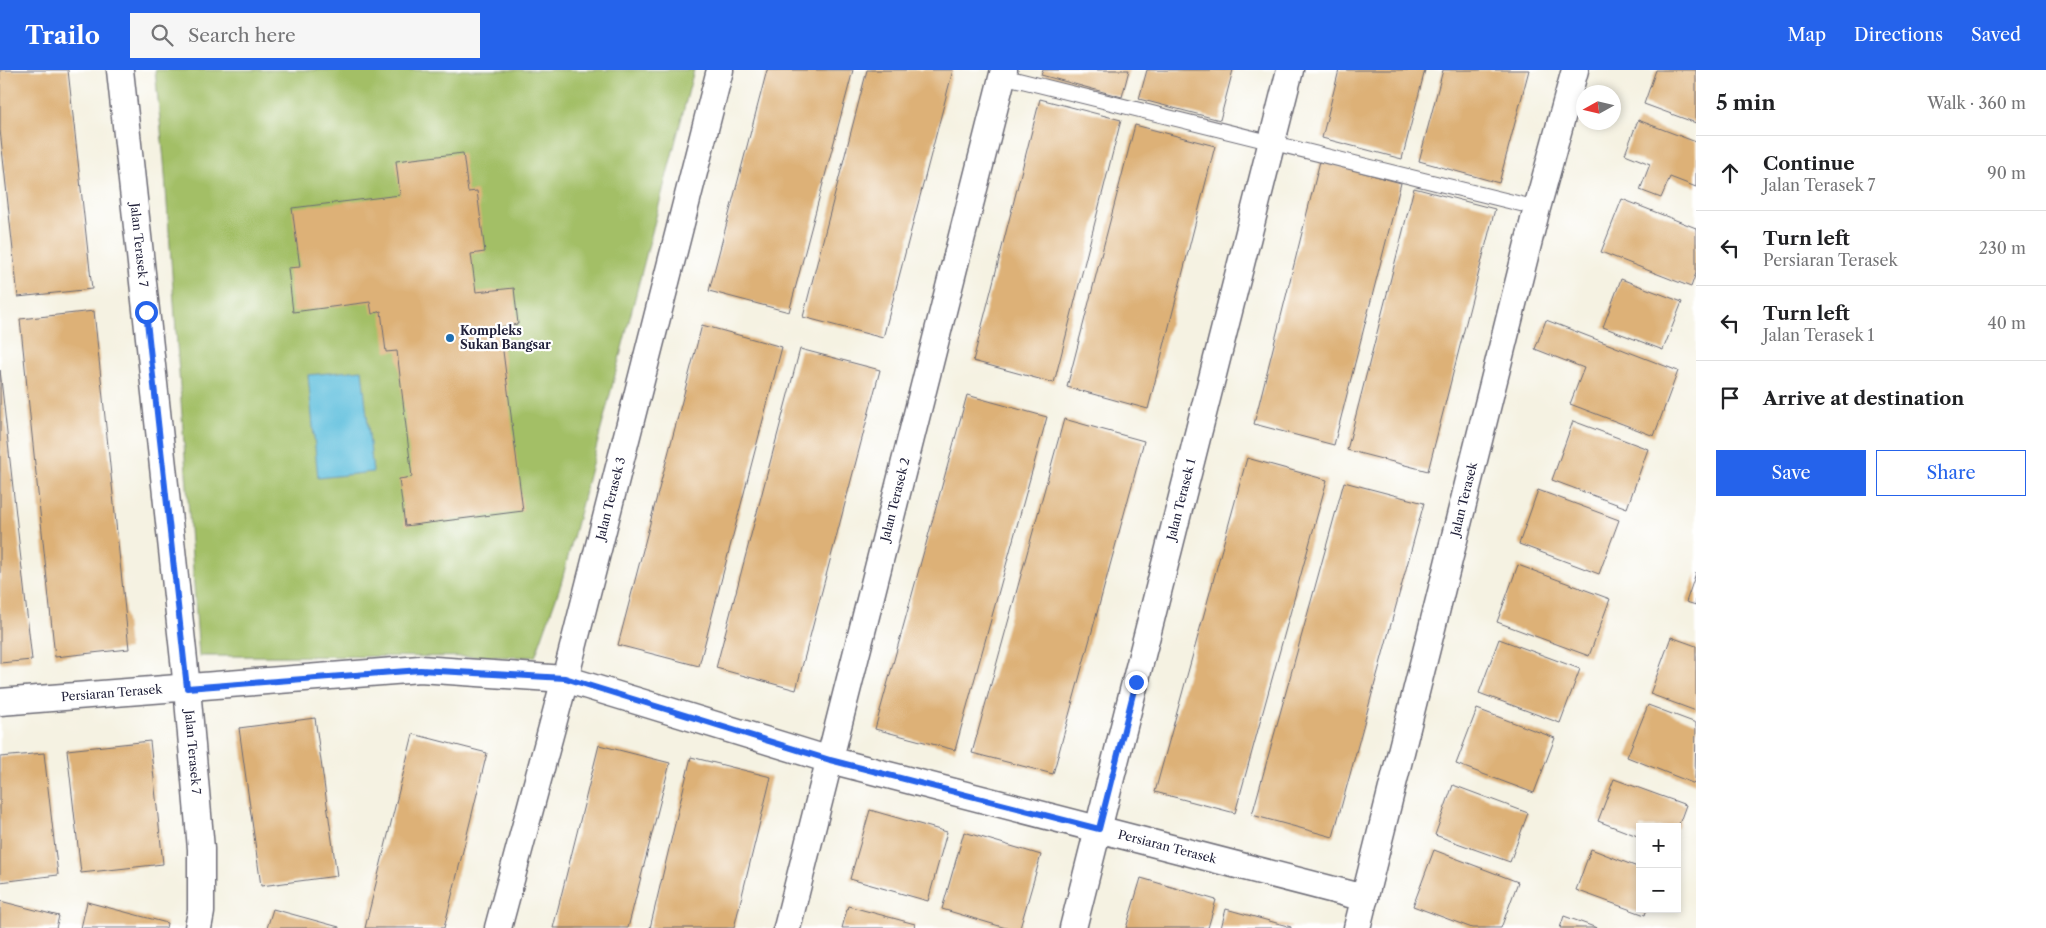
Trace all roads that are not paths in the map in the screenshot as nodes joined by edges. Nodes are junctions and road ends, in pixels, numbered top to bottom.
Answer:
1 (120, 70) edge
2 (720, 70) edge
3 (1290, 70) edge
4 (1575, 70) edge
5 (1003, 73) edge
6 (1272, 142) junction
7 (1537, 208) junction
8 (565, 678) junction
9 (187, 688) junction
10 (0, 702) edge
11 (830, 760) junction
12 (1099, 829) junction
13 (1365, 898) junction
14 (198, 928) edge
15 (498, 928) edge
16 (787, 928) edge
17 (1073, 928) edge
18 (1357, 928) edge

1 - 9 street, Jalan Terasek 7
2 - 8 street, Jalan Terasek 3
3 - 6 street, Jalan Terasek 1
4 - 7 street, Jalan Terasek
5 - 6 lane
5 - 11 street, Jalan Terasek 2
6 - 7 lane
6 - 12 street, Jalan Terasek 1
7 - 13 street, Jalan Terasek
8 - 9 street, Persiaran Terasek
8 - 11 street, Persiaran Terasek
8 - 15 street, Jalan Terasek 3
9 - 10 street, Persiaran Terasek
9 - 14 street, Jalan Terasek 7
11 - 12 street, Persiaran Terasek
11 - 16 street, Jalan Terasek 2
12 - 13 street, Persiaran Terasek
12 - 17 street, Jalan Terasek 1
13 - 18 street, Jalan Terasek

